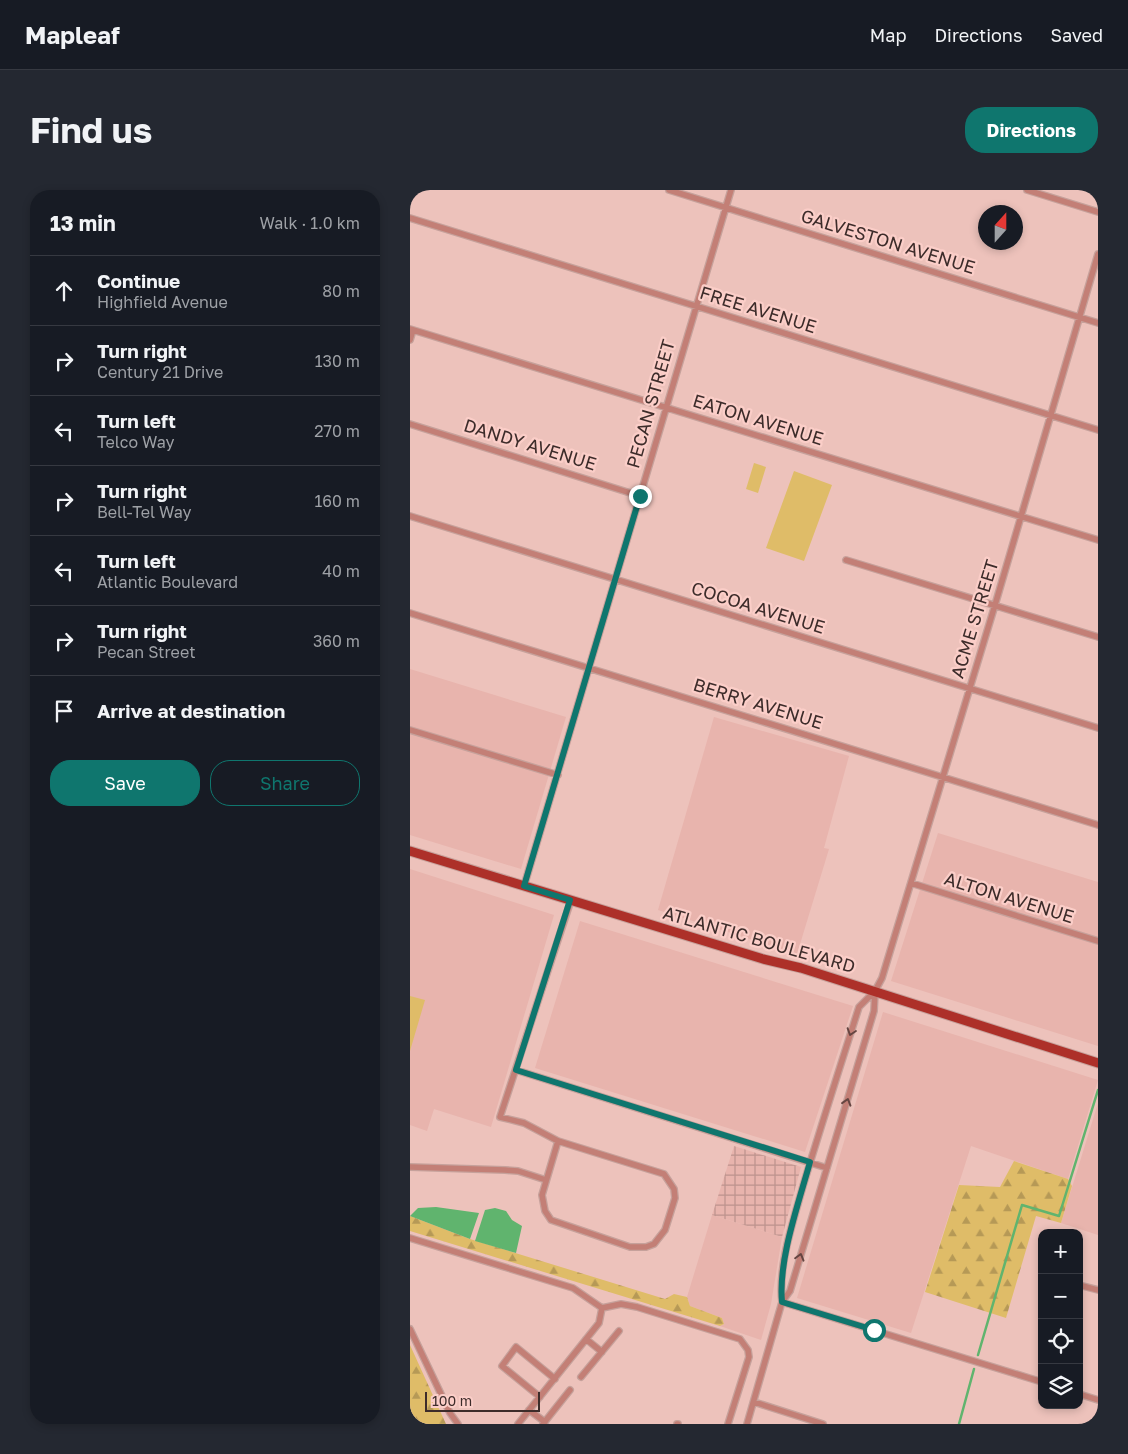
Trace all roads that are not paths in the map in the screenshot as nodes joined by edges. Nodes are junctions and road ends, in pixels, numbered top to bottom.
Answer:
1 (669, 190) edge
2 (731, 190) edge
3 (1027, 190) edge
4 (726, 207) junction
5 (1098, 212) edge
6 (410, 218) edge
7 (1098, 254) edge
8 (696, 306) junction
9 (1080, 317) junction
10 (1098, 322) edge
11 (412, 329) edge
12 (410, 340) edge
13 (666, 408) junction
14 (1052, 416) junction
15 (410, 424) edge
16 (1098, 430) edge
17 (640, 496) junction
18 (410, 516) edge
19 (1021, 516) junction
20 (1098, 540) edge
21 (846, 560) dead end
22 (615, 579) junction
23 (995, 605) junction
24 (410, 612) edge
25 (1098, 637) edge
26 (589, 668) junction
27 (970, 689) junction
28 (1098, 728) edge
29 (410, 730) edge
30 (558, 775) junction
31 (943, 777) junction
32 (1098, 825) edge
33 (410, 851) edge
34 (911, 883) junction
35 (524, 886) junction
36 (570, 900) junction
37 (1098, 940) edge
38 (875, 991) junction
39 (1098, 1063) edge
40 (516, 1070) junction
41 (558, 1140) junction
42 (810, 1162) junction
43 (410, 1167) edge
44 (827, 1168) junction
45 (546, 1180) junction
46 (410, 1238) edge
47 (1083, 1286) edge
48 (1098, 1290) edge
49 (782, 1302) junction
50 (602, 1308) junction
51 (410, 1329) edge
52 (619, 1331) dead end
53 (586, 1339) junction
54 (602, 1352) junction
55 (581, 1377) dead end
56 (555, 1379) junction
57 (1038, 1381) edge
58 (570, 1390) dead end
59 (1083, 1395) edge
60 (540, 1397) junction
61 (1098, 1400) edge
62 (754, 1402) junction
63 (529, 1410) junction
64 (544, 1423) edge
65 (458, 1424) edge
66 (518, 1424) edge
67 (728, 1424) edge
68 (747, 1424) edge
69 (823, 1424) edge

1 - 4 street, GALVESTON AVENUE
2 - 4 street, PECAN STREET
3 - 5 street
4 - 8 street, PECAN STREET
4 - 9 street, GALVESTON AVENUE
6 - 8 street, FREE AVENUE
7 - 9 street, ACME STREET
8 - 13 street, PECAN STREET
8 - 14 street, FREE AVENUE
9 - 10 street, GALVESTON AVENUE
9 - 14 street, ACME STREET
11 - 12 street
11 - 13 street, EATON AVENUE
13 - 17 street, PECAN STREET
13 - 19 street, EATON AVENUE
14 - 16 street, FREE AVENUE
14 - 19 street, ACME STREET
15 - 17 street, DANDY AVENUE
17 - 22 street, PECAN STREET
18 - 22 street, COCOA AVENUE
19 - 20 street, EATON AVENUE
19 - 23 street, ACME STREET
21 - 23 street
22 - 26 street, PECAN STREET
22 - 27 street, COCOA AVENUE
23 - 25 street
23 - 27 street, ACME STREET
24 - 26 street, BERRY AVENUE
26 - 30 street, PECAN STREET
26 - 31 street, BERRY AVENUE
27 - 28 street, COCOA AVENUE
27 - 31 street, ACME STREET
29 - 30 street
30 - 35 street, PECAN STREET
31 - 32 street, BERRY AVENUE
31 - 34 street, ACME STREET
33 - 35 main road, ATLANTIC BOULEVARD
34 - 37 street, ALTON AVENUE
34 - 38 street, ACME STREET
35 - 36 main road, ATLANTIC BOULEVARD
36 - 38 main road, ATLANTIC BOULEVARD
36 - 40 street
38 - 39 main road, ATLANTIC BOULEVARD
38 -> 42 street
44 -> 38 street
40 - 41 street
40 - 42 street
41 - 45 street
41 - 45 street
42 - 44 street
42 - 49 street
43 - 45 street
49 -> 44 street
46 - 50 street
47 - 48 street
49 - 57 street
49 - 62 street
50 - 53 street
50 - 67 street
51 - 65 street
52 - 54 street
53 - 54 street
53 - 56 street
54 - 55 street
56 - 60 street
56 - 60 street
58 - 64 street
59 - 61 street
60 - 63 street
62 - 68 street
62 - 69 street
63 - 64 street
63 - 66 street

